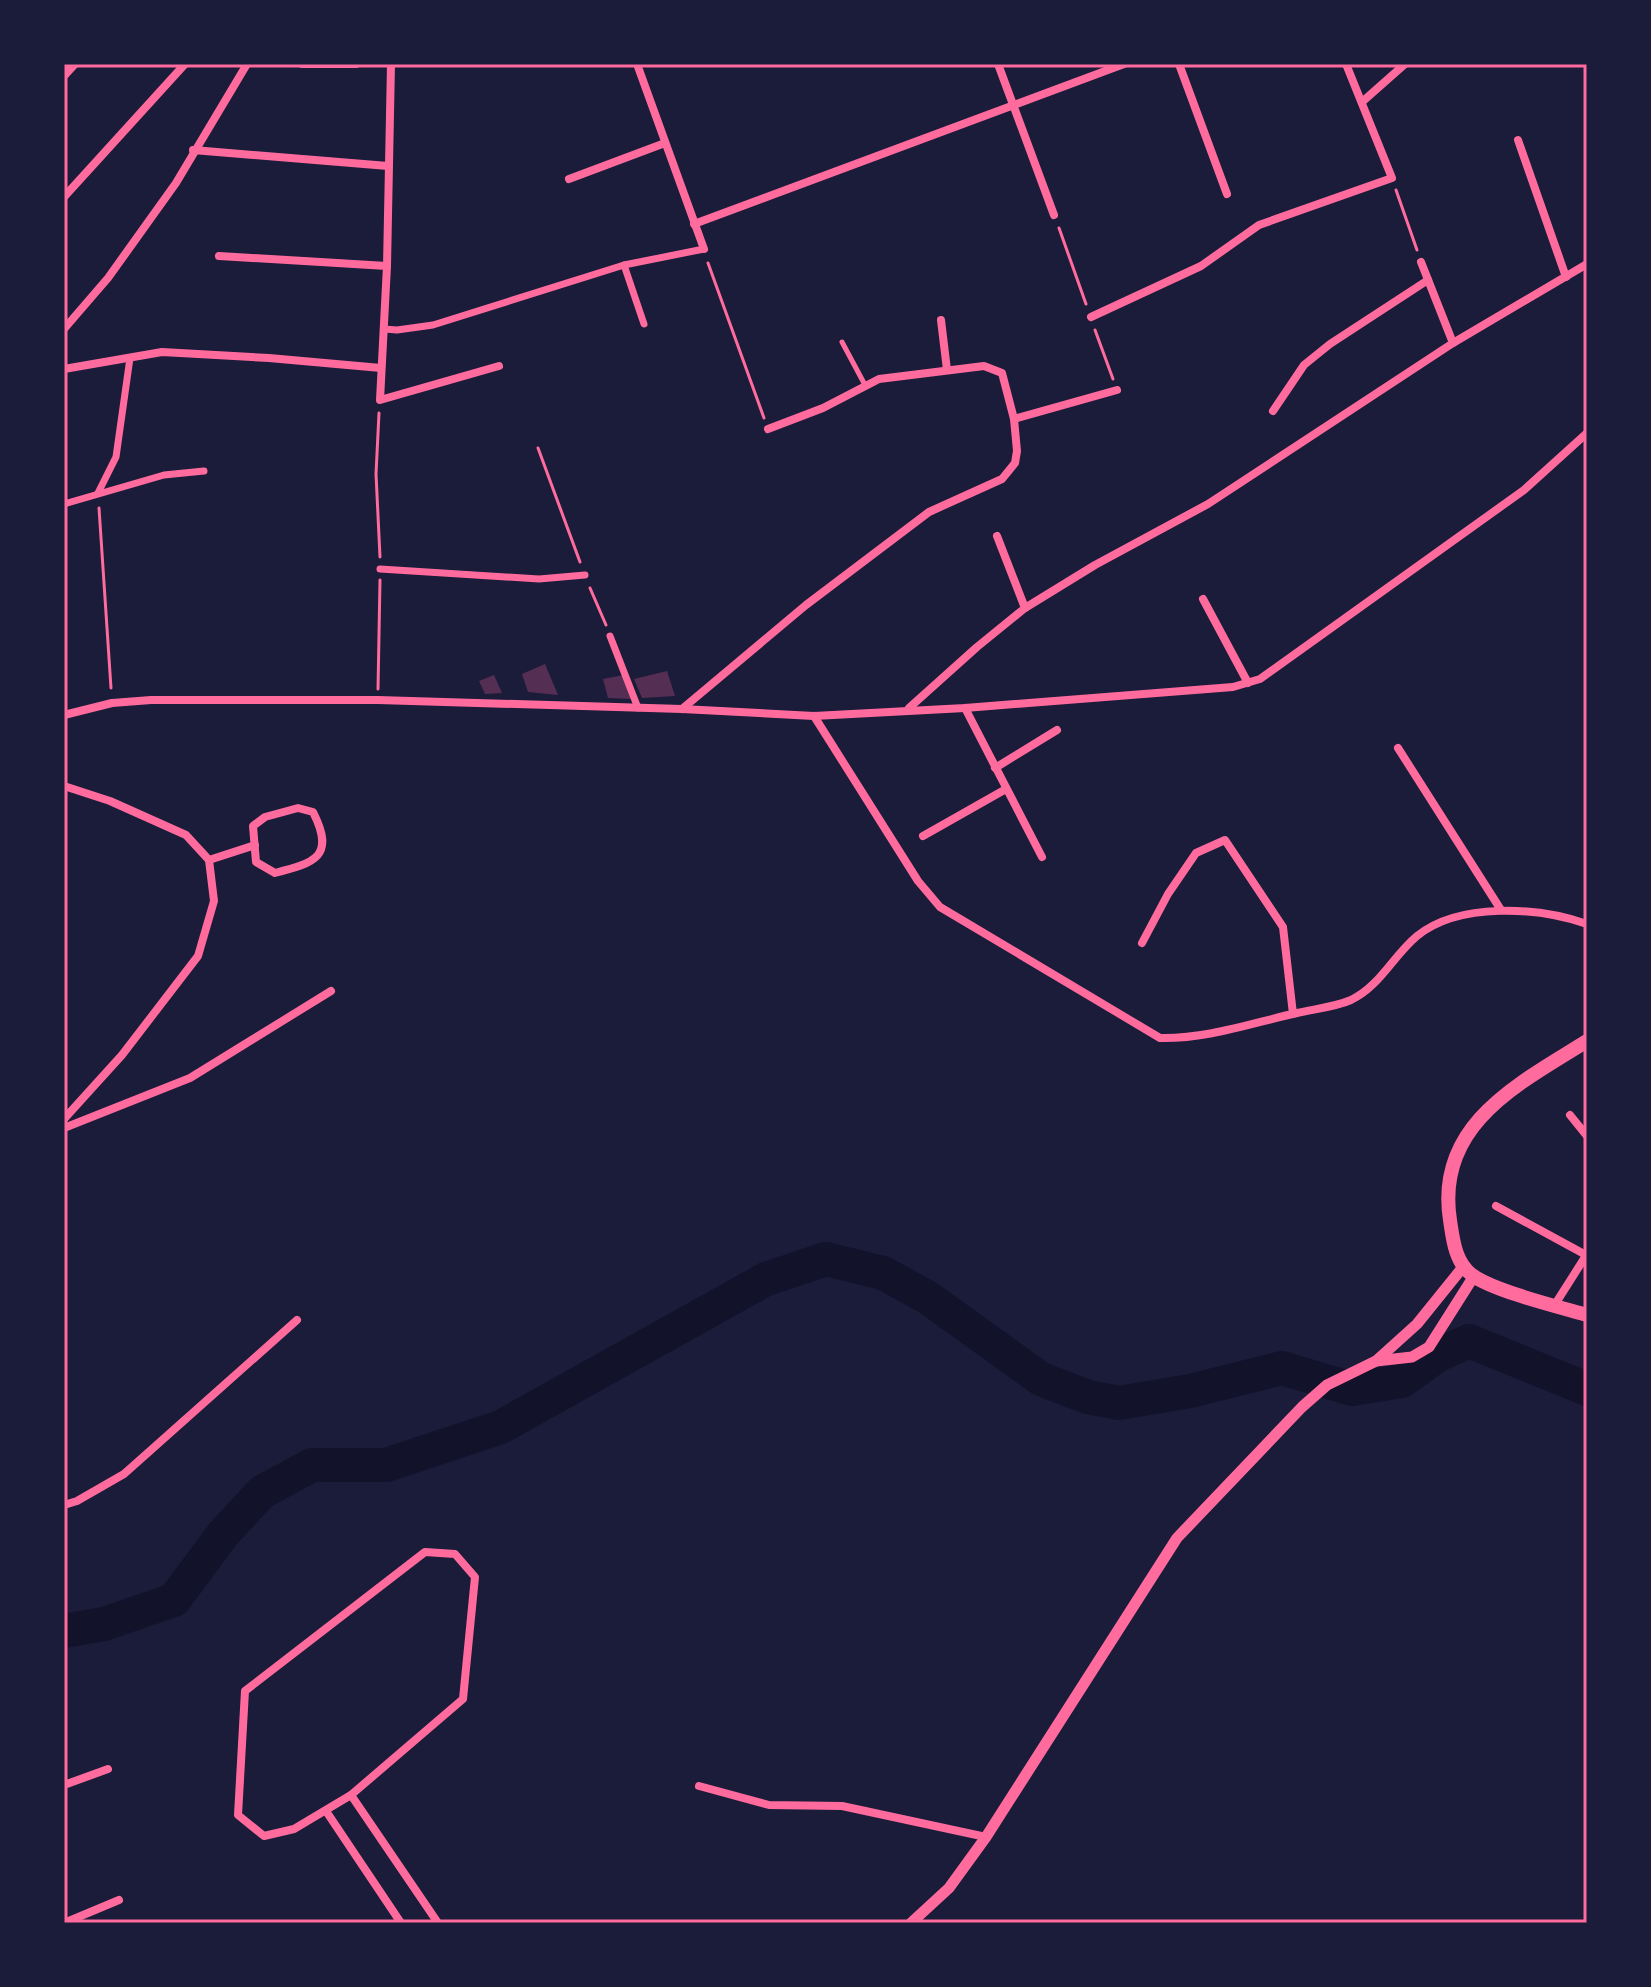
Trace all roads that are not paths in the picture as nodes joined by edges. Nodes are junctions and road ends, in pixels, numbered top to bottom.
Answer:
1 (75, 64) edge
2 (185, 64) edge
3 (247, 64) edge
4 (302, 64) edge
5 (356, 64) edge
6 (391, 64) edge
7 (637, 64) edge
8 (998, 64) edge
9 (1124, 64) edge
10 (1179, 64) edge
11 (1346, 64) edge
12 (1405, 64) edge
13 (64, 76) edge
14 (1362, 102) junction
15 (1013, 103) junction
16 (1518, 140) dead end
17 (665, 143) junction
18 (193, 150) junction
19 (388, 166) junction
20 (569, 179) dead end
21 (1227, 194) dead end
22 (64, 197) edge
23 (1054, 215) dead end
24 (694, 224) junction
25 (704, 249) joint
26 (219, 256) dead end
27 (1421, 262) road end
28 (1587, 264) edge
29 (624, 265) junction
30 (387, 266) junction
31 (1566, 277) junction
32 (1428, 280) junction
33 (1091, 317) dead end
34 (941, 320) dead end
35 (644, 324) dead end
36 (64, 329) edge
37 (384, 329) junction
38 (842, 342) dead end
39 (1453, 343) junction
40 (130, 358) junction
41 (499, 366) dead end
42 (381, 368) junction
43 (64, 369) edge
44 (947, 370) junction
45 (866, 386) junction
46 (1117, 390) dead end
47 (1273, 411) dead end
48 (1014, 419) junction
49 (768, 429) road end
50 (1587, 433) edge
51 (204, 471) dead end
52 (98, 493) junction
53 (64, 504) edge
54 (997, 536) dead end
55 (380, 569) road end
56 (585, 575) road end
57 (1203, 599) dead end
58 (1025, 608) junction
59 (610, 636) road end
60 (1248, 683) junction
61 (638, 708) junction
62 (965, 708) junction
63 (682, 709) junction
64 (909, 709) junction
65 (64, 715) edge
66 (814, 716) junction
67 (1057, 730) dead end
68 (1398, 748) dead end
69 (995, 768) junction
70 (64, 786) edge
71 (1006, 789) junction
72 (923, 836) dead end
73 (255, 845) junction
74 (1042, 857) dead end
75 (209, 860) junction
76 (1501, 910) junction
77 (1587, 924) edge
78 (1142, 943) dead end
79 (331, 991) dead end
80 (1293, 1014) junction
81 (1587, 1041) edge
82 (1570, 1115) dead end
83 (64, 1119) edge
84 (64, 1128) edge
85 (1587, 1136) edge
86 (1496, 1206) dead end
87 (1586, 1255) edge
88 (1469, 1272) junction
89 (1554, 1306) junction
90 (1587, 1315) edge
91 (297, 1320) dead end
92 (1376, 1361) junction
93 (64, 1505) edge
94 (108, 1769) dead end
95 (64, 1785) edge
96 (699, 1786) dead end
97 (351, 1795) junction
98 (326, 1811) junction
99 (986, 1837) junction
100 (119, 1900) dead end
101 (64, 1923) edge
102 (401, 1923) edge
103 (438, 1923) edge
104 (911, 1923) edge

1 - 13 street
2 - 22 street
3 - 18 street
4 - 5 street
6 - 19 street
7 - 17 street
8 - 15 street
9 - 15 street
10 - 21 street
11 - 14 street
12 - 14 street
14 - 33 street
15 - 23 street
15 - 24 street
16 - 31 street
17 - 20 street
17 - 24 street
18 - 19 street
18 - 36 street
19 - 30 street
24 - 25 street
25 - 29 street
26 - 30 street
27 - 32 street
28 - 31 street
29 - 35 street
29 - 37 street
30 - 37 street
31 - 39 street
32 - 39 street
32 - 47 street
34 - 44 street
37 - 42 street
38 - 45 lane
39 - 58 street
40 - 42 street
40 - 43 street
40 - 52 street
41 - 42 street
44 - 45 street
44 - 48 street
45 - 49 street
46 - 48 street
48 - 63 street
50 - 60 street
51 - 52 street
52 - 53 street
54 - 58 street
55 - 56 street
57 - 60 street
58 - 64 street
59 - 61 street
60 - 62 street
61 - 63 street
61 - 65 street
62 - 64 street
62 - 69 street
63 - 66 street
64 - 66 street
66 - 80 street
67 - 69 street
68 - 76 street
69 - 71 street
70 - 75 street
71 - 72 street
71 - 74 street
73 - 73 street
73 - 75 street
75 - 83 street
76 - 77 street
76 - 80 street
78 - 80 street
79 - 84 street
81 - 88 main road
82 - 85 street
86 - 87 street
87 - 89 street
88 - 89 main road
88 - 92 street
88 - 92 street
89 - 90 main road
91 - 93 street
92 - 99 street
94 - 95 street
96 - 99 street
97 - 98 street
97 - 98 street
97 - 103 street
98 - 102 street
99 - 104 street
100 - 101 street

